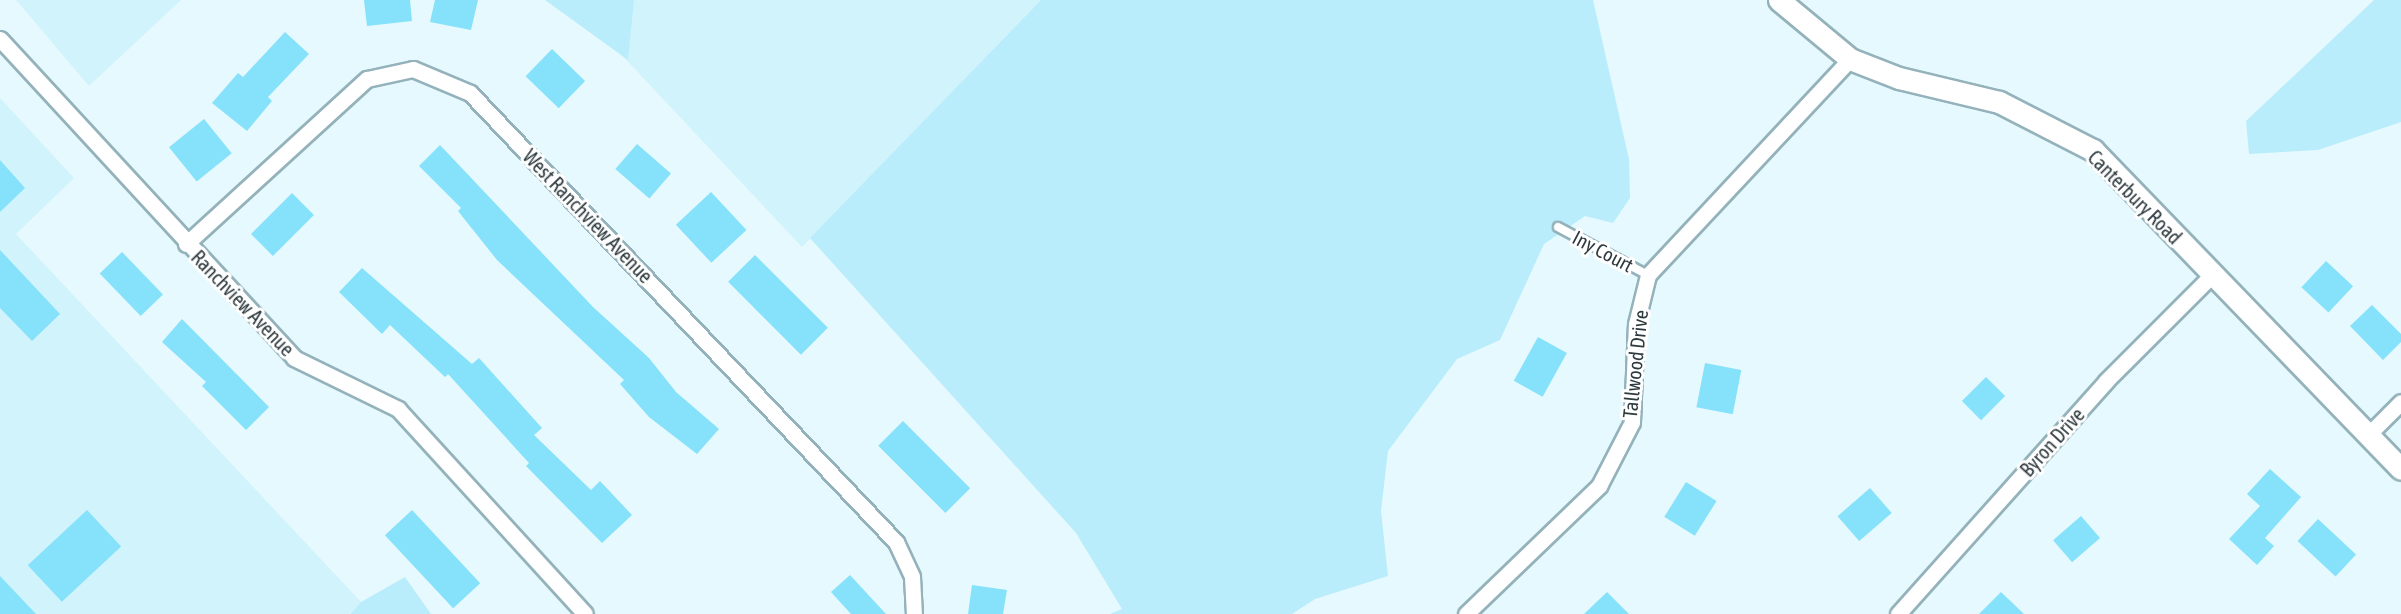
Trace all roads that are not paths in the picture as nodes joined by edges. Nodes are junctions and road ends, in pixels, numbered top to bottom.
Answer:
1 (1779, 0) edge
2 (0, 39) edge
3 (1850, 59) junction
4 (1558, 227) dead end
5 (186, 244) junction
6 (1648, 275) junction
7 (2212, 275) junction
8 (2401, 402) edge
9 (2369, 434) junction
10 (2401, 469) edge
11 (1908, 610) edge
12 (585, 614) edge
13 (914, 614) edge
14 (1466, 614) edge

1 - 3 street, Canterbury Road
2 - 5 street, Ranchview Avenue
3 - 6 street, Tallwood Drive
3 - 7 street, Canterbury Road
4 - 6 lane, Iny Court
5 - 12 street, Ranchview Avenue
5 - 13 street, West Ranchview Avenue
6 - 14 street, Tallwood Drive
7 - 9 street, Canterbury Road
7 - 11 street, Byron Drive
8 - 9 street
9 - 10 street, Canterbury Road

